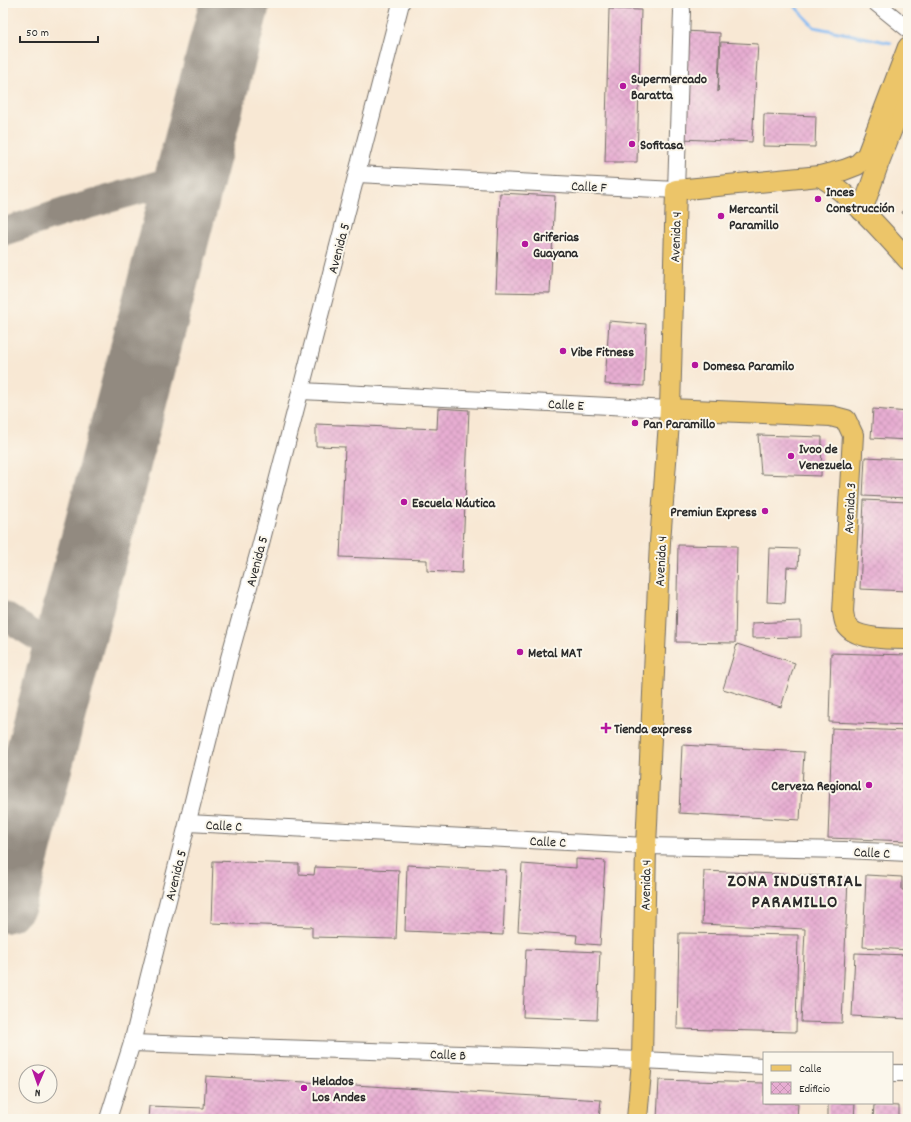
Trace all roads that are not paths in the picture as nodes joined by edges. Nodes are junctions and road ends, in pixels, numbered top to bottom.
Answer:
1 (401, 3) edge
2 (681, 3) edge
3 (876, 3) edge
4 (908, 29) edge
5 (908, 47) edge
6 (908, 88) edge
7 (357, 174) junction
8 (820, 176) junction
9 (676, 190) junction
10 (862, 212) junction
11 (907, 258) edge
12 (301, 391) junction
13 (670, 409) junction
14 (831, 416) joint
15 (908, 639) edge
16 (188, 823) junction
17 (646, 846) junction
18 (908, 853) edge
19 (132, 1043) junction
20 (642, 1060) junction
21 (763, 1066) edge
22 (893, 1073) edge
23 (908, 1074) edge
24 (108, 1119) edge
25 (637, 1119) edge

1 - 7 street, Avenida 5
2 - 9 street, Avenida 4
3 - 4 street
5 - 8 main road, Calle F
6 - 10 main road
7 - 9 street, Calle F
7 - 12 street, Avenida 5
8 - 9 main road, Calle F
8 - 10 main road
9 - 13 main road, Avenida 4
10 - 11 main road
12 - 13 street, Calle E
12 - 16 street, Avenida 5
13 - 14 main road, Calle E
13 - 17 main road, Avenida 4
14 - 15 main road, Avenida 3
16 - 17 street, Calle C
16 - 19 street, Avenida 5
17 - 18 street, Calle C
17 - 20 main road, Avenida 4
19 - 20 street, Calle B
19 - 24 street, Avenida 5
20 - 21 street, Calle B
20 - 25 main road, Avenida 4
22 - 23 street

